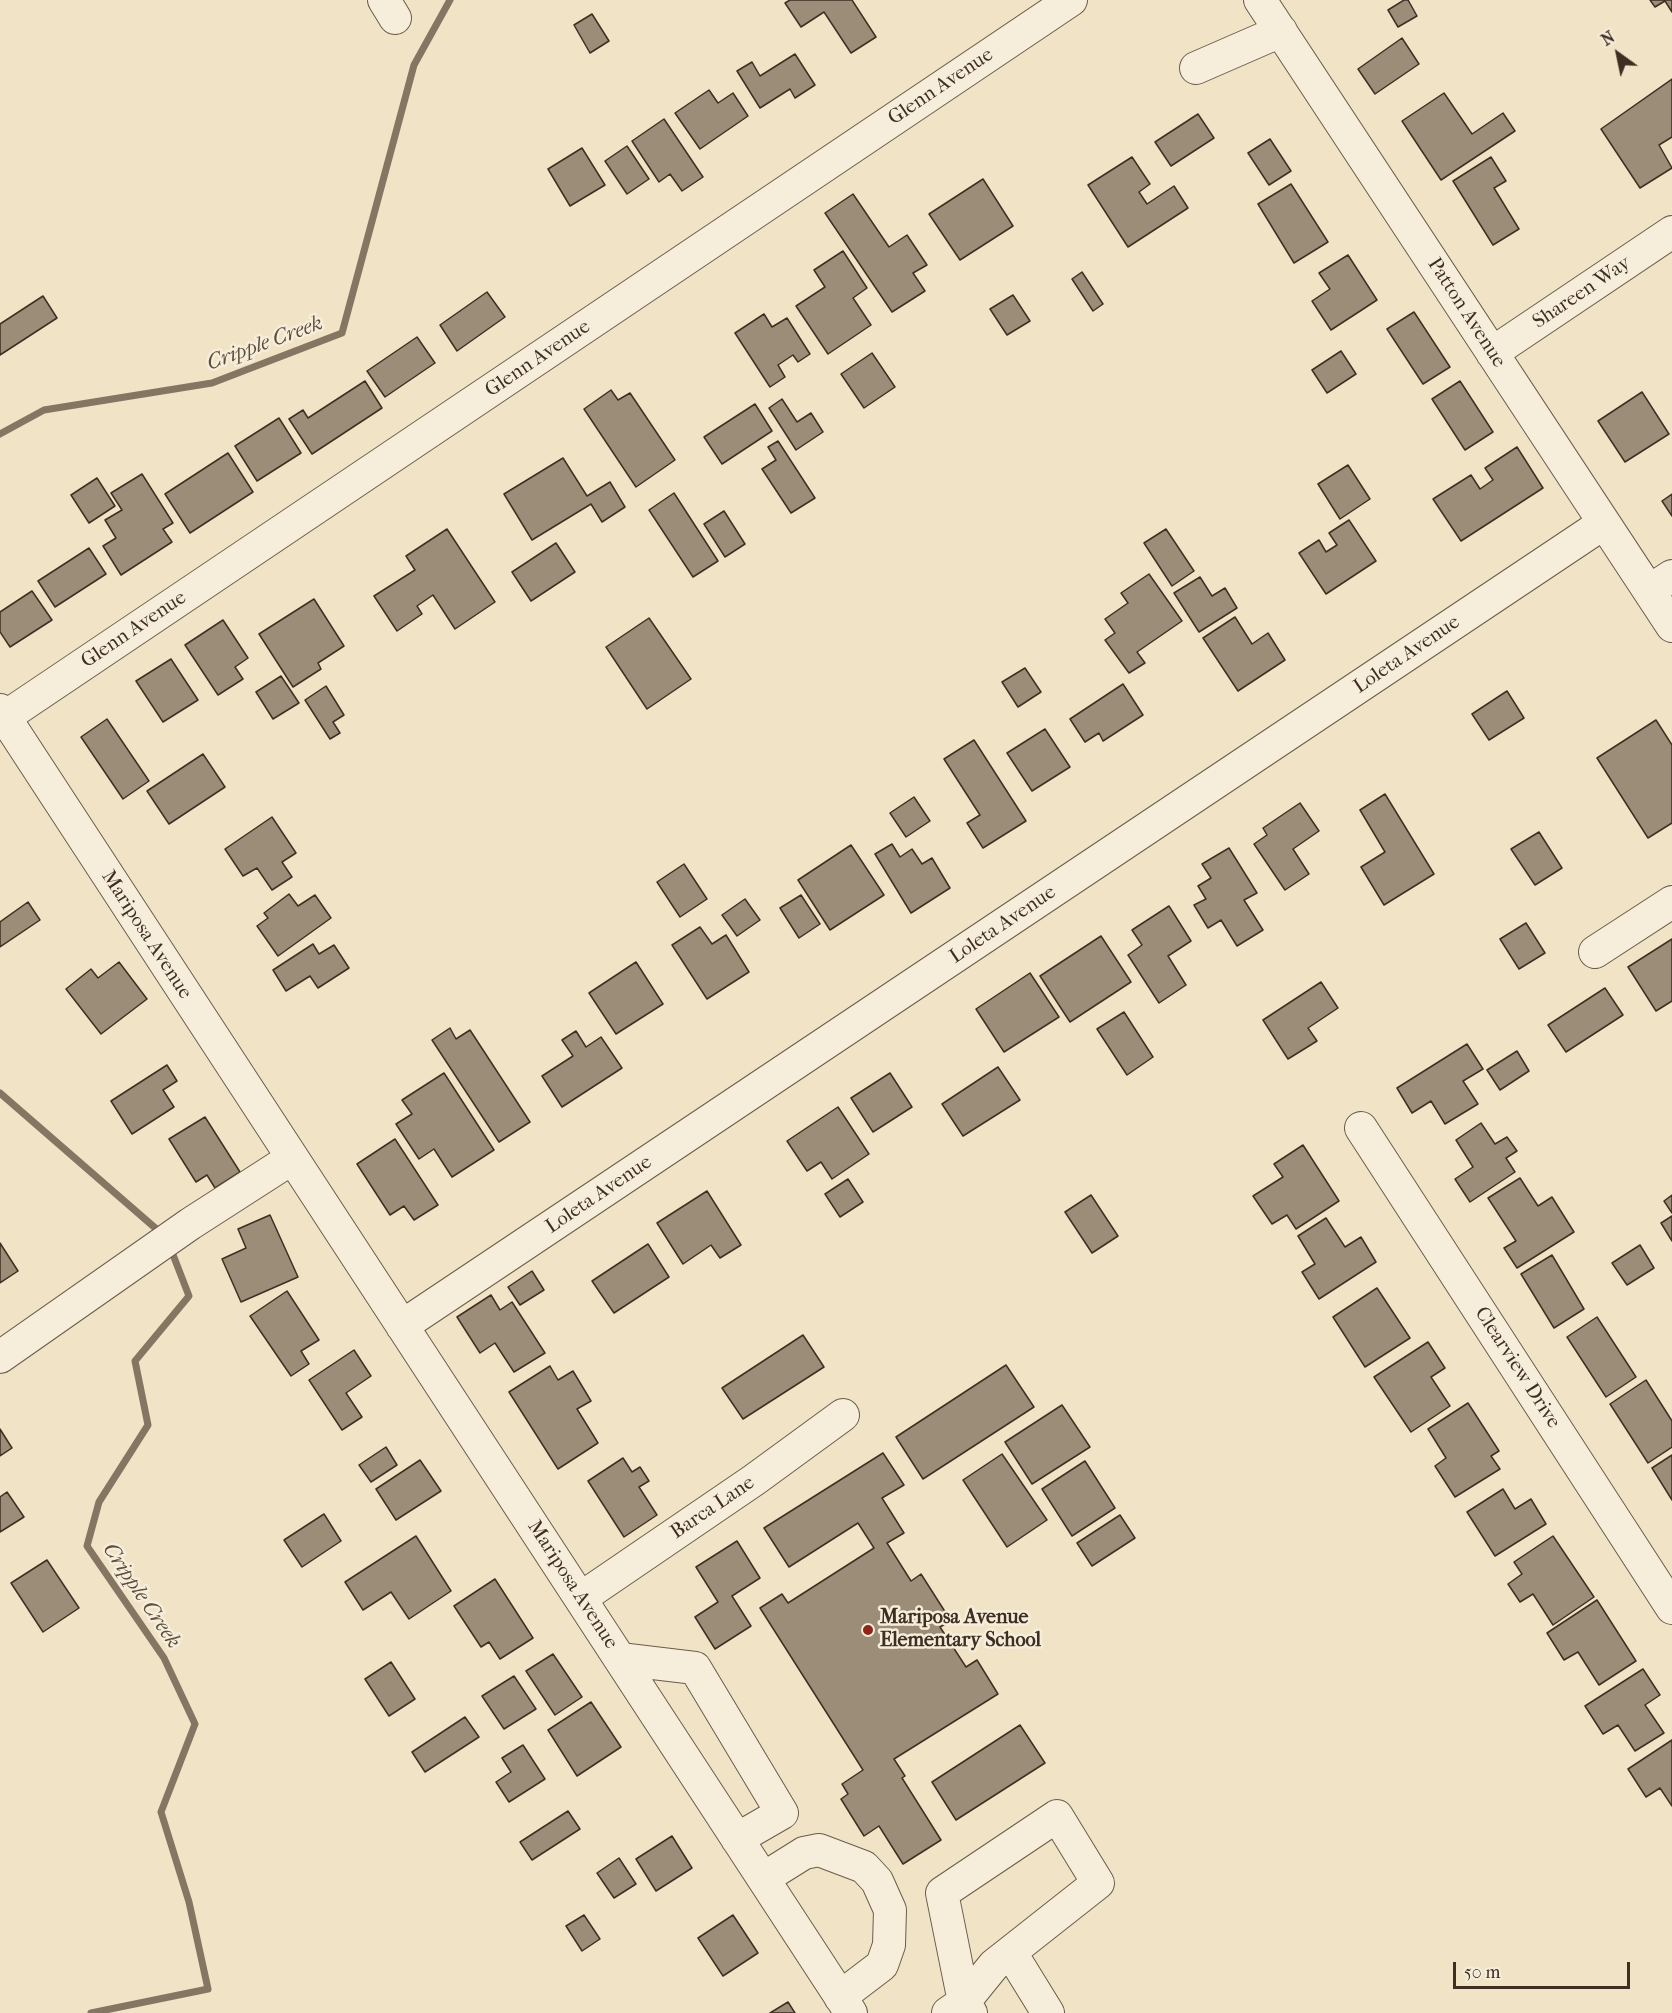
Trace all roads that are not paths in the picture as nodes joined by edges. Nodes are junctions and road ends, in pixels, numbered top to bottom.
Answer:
1 (1260, 0) edge
2 (1054, 5) edge
3 (1281, 31) junction
4 (1196, 68) dead end
5 (1672, 232) edge
6 (1492, 353) junction
7 (1604, 523) junction
8 (1660, 584) edge
9 (1672, 627) edge
10 (2, 714) edge
11 (1672, 902) edge
12 (1595, 952) dead end
13 (1361, 1128) dead end
14 (291, 1159) junction
15 (402, 1326) junction
16 (0, 1357) edge
17 (843, 1415) dead end
18 (581, 1598) junction
19 (1672, 1608) edge
20 (620, 1659) junction
21 (737, 1839) junction
22 (764, 1878) junction
23 (1011, 1953) junction
24 (845, 2005) edge
25 (961, 2009) edge
26 (1048, 2013) edge

1 - 3 street, Patton Avenue
2 - 10 street, Glenn Avenue
3 - 4 street
3 - 6 street, Patton Avenue
5 - 6 street, Shareen Way
6 - 7 street, Patton Avenue
7 - 8 street, Patton Avenue
7 - 15 street, Loleta Avenue
8 - 9 street, Patton Avenue
10 - 14 street, Mariposa Avenue
11 - 12 street
13 - 19 street, Clearview Drive
14 - 15 street, Mariposa Avenue
14 - 16 street
15 - 18 street, Mariposa Avenue
17 - 18 street, Barca Lane
18 - 20 street, Mariposa Avenue
20 - 21 street, Mariposa Avenue
20 - 21 street
21 - 22 street, Mariposa Avenue
22 - 24 street, Mariposa Avenue
22 - 24 street
23 - 25 street
23 - 25 street
23 - 26 street

